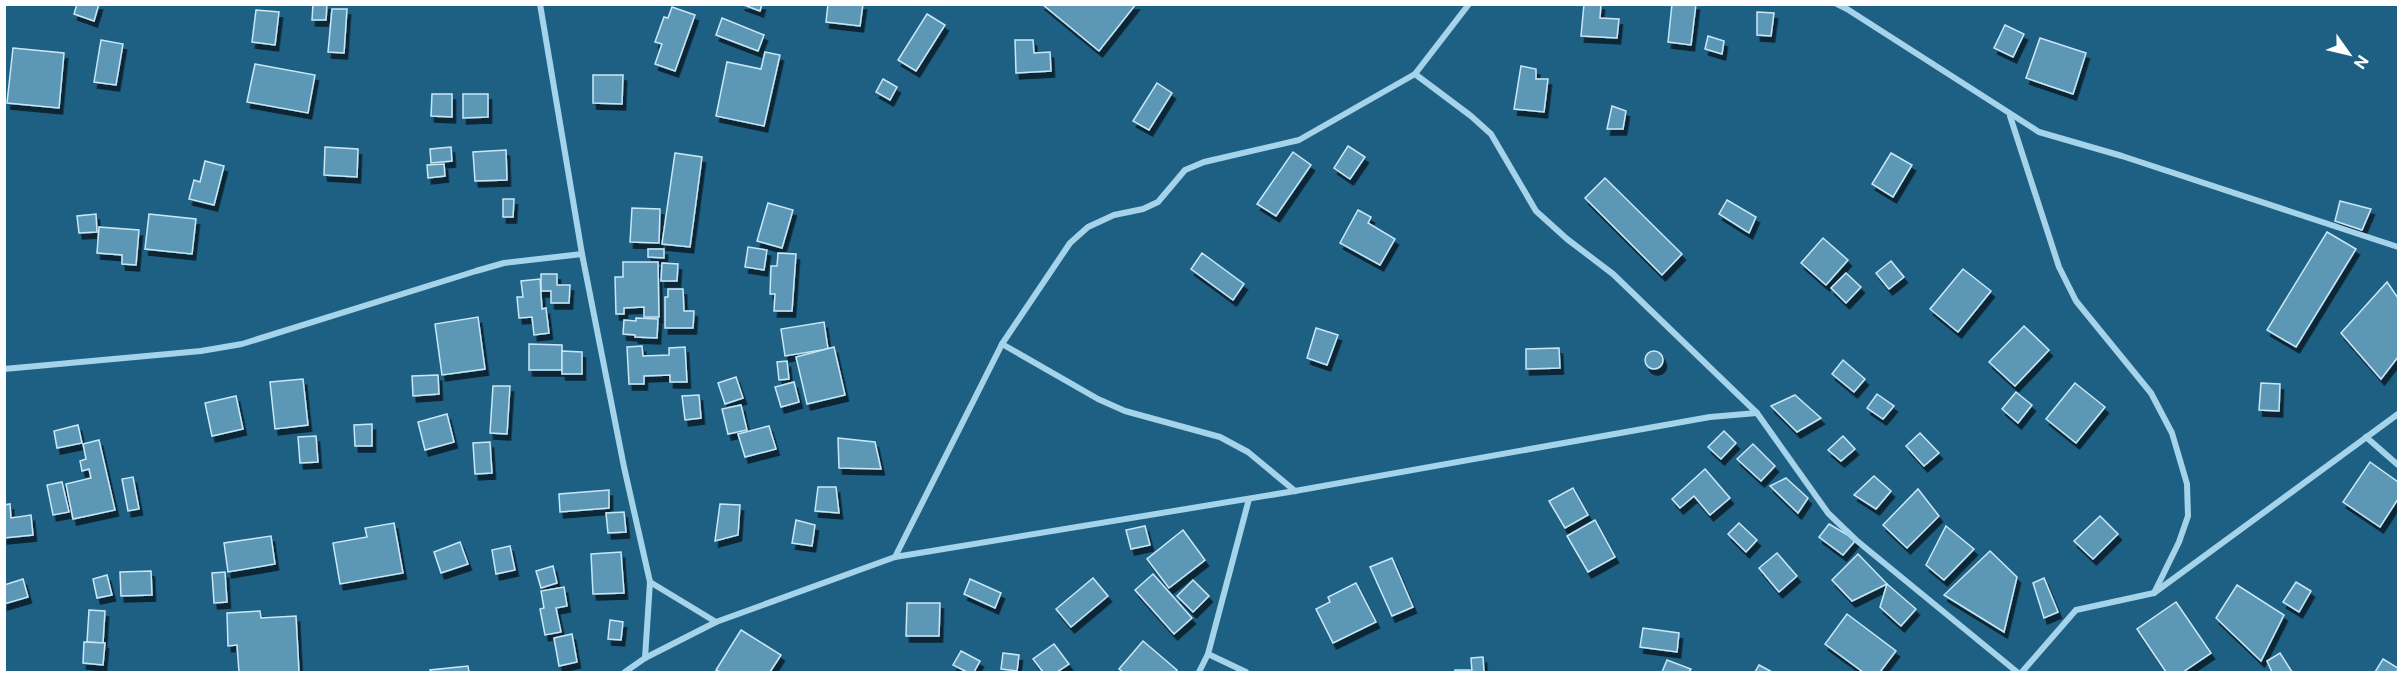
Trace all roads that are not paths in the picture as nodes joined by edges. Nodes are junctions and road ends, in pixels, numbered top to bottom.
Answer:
1 (540, 4) edge
2 (1469, 4) edge
3 (1837, 4) edge
4 (1415, 75) junction
5 (2010, 115) junction
6 (2398, 248) edge
7 (582, 254) junction
8 (1002, 344) junction
9 (4, 369) edge
10 (1757, 413) junction
11 (2398, 414) edge
12 (2366, 437) junction
13 (2398, 465) edge
14 (1295, 491) junction
15 (1249, 499) junction
16 (895, 557) junction
17 (650, 582) junction
18 (2154, 593) junction
19 (716, 622) junction
20 (1208, 654) junction
21 (645, 657) junction
22 (625, 672) edge
23 (1199, 672) edge
24 (1246, 672) edge
25 (2017, 672) edge
26 (2022, 672) edge

1 - 7 street
2 - 4 street
3 - 5 street
4 - 8 street
4 - 10 street
5 - 6 street
5 - 18 street
7 - 9 street
7 - 17 street
8 - 14 street
8 - 16 street
10 - 14 street
10 - 25 street
11 - 12 street
12 - 13 street
12 - 18 street
14 - 15 street
15 - 16 street
15 - 20 street
16 - 19 street
17 - 19 street
17 - 21 street
18 - 26 street
19 - 21 street
20 - 23 street
20 - 24 street
21 - 22 street

